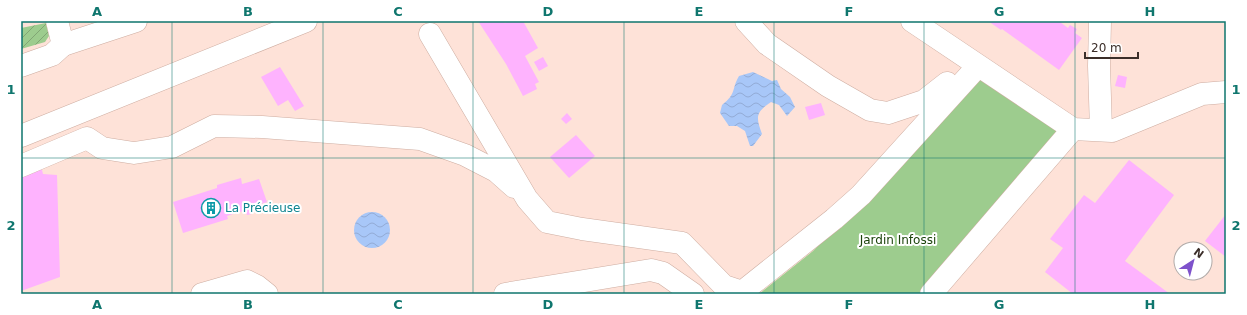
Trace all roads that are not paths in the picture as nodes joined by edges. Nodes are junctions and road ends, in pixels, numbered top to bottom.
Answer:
1 (57, 21) edge
2 (136, 21) edge
3 (306, 21) edge
4 (746, 21) edge
5 (912, 21) edge
6 (1100, 21) edge
7 (430, 34) dead end
8 (63, 45) junction
9 (972, 62) junction
10 (21, 66) edge
11 (1222, 97) edge
12 (1073, 129) junction
13 (1101, 130) junction
14 (21, 136) edge
15 (21, 166) edge
16 (527, 199) junction
17 (202, 294) edge
18 (266, 294) edge
19 (505, 294) edge
20 (693, 294) edge
21 (931, 294) edge

1 - 8 street
2 - 8 street
3 - 14 street
4 - 9 street
5 - 9 street
6 - 13 street
7 - 16 street
8 - 10 street
9 - 12 street
9 - 16 street
11 - 13 street
12 - 13 street
12 - 21 street
15 - 16 street
17 - 18 street
19 - 20 street

